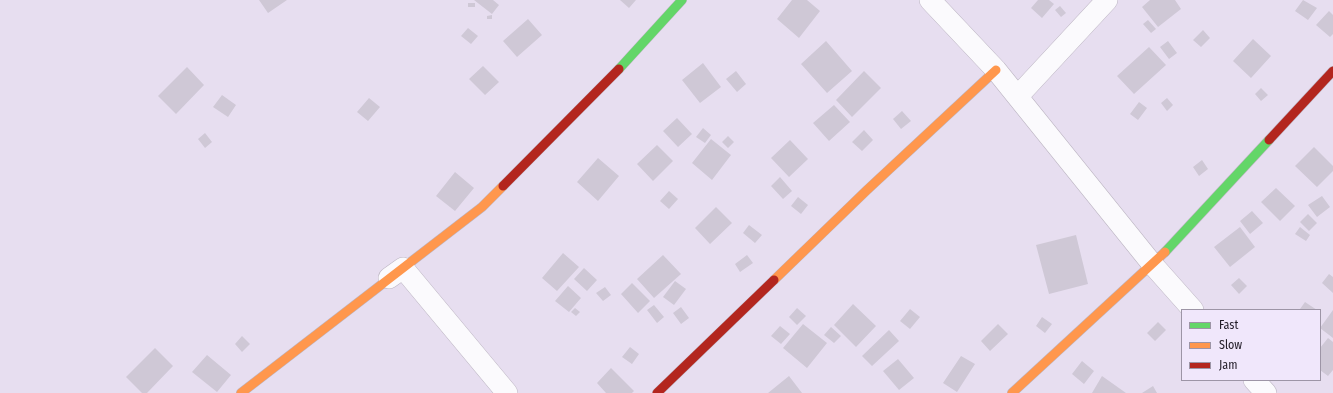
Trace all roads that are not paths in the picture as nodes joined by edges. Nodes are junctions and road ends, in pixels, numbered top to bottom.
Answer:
1 (682, 0) edge
2 (930, 0) edge
3 (1107, 0) edge
4 (996, 70) junction
5 (1333, 71) edge
6 (1018, 96) junction
7 (1153, 265) junction
8 (403, 268) junction
9 (1192, 309) edge
10 (1255, 381) edge
11 (236, 393) edge
12 (241, 393) edge
13 (507, 393) edge
14 (657, 393) edge
15 (1012, 393) edge
16 (1266, 393) edge

1 - 8 street
2 - 4 street
3 - 6 street
4 - 6 street
4 - 14 street
5 - 7 street
6 - 7 street
7 - 9 street
7 - 15 street
8 - 11 street
8 - 12 street
8 - 13 street
10 - 16 street

